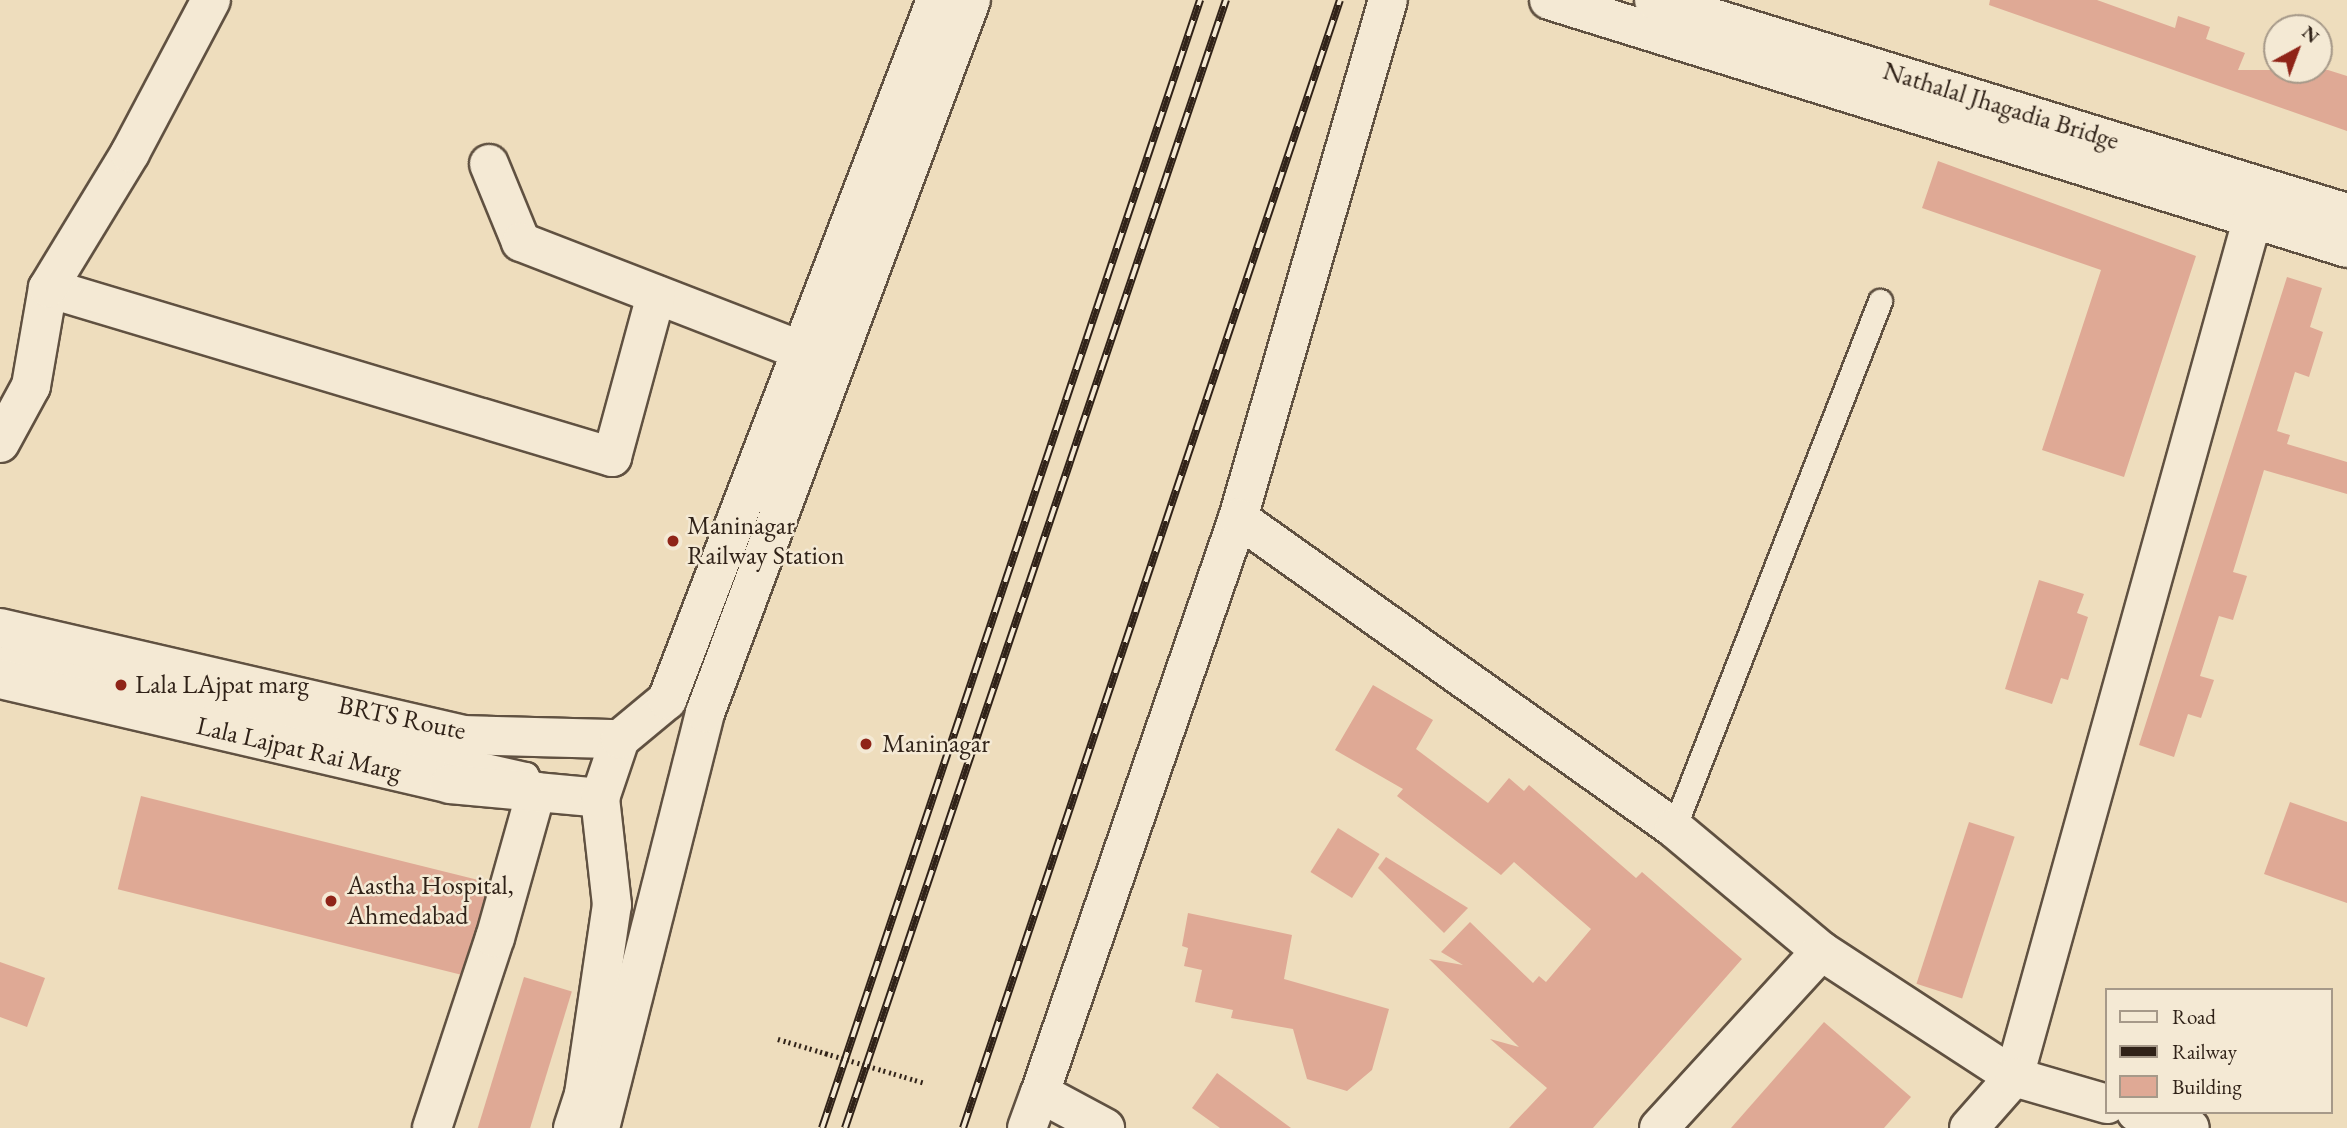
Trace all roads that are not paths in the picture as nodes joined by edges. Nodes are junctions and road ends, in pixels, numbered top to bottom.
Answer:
1 (211, 0) edge
2 (936, 0) edge
3 (971, 0) edge
4 (1388, 0) edge
5 (1549, 0) edge
6 (1654, 0) edge
7 (1741, 0) edge
8 (489, 164) dead end
9 (2347, 187) edge
10 (2347, 213) edge
11 (2253, 217) junction
12 (2347, 248) edge
13 (48, 288) junction
14 (656, 295) junction
15 (1880, 301) dead end
16 (804, 352) junction
17 (0, 443) edge
18 (1238, 518) junction
19 (0, 628) edge
20 (0, 658) edge
21 (0, 679) edge
22 (667, 700) junction
23 (705, 713) junction
24 (620, 739) junction
25 (536, 792) junction
26 (600, 798) junction
27 (1674, 828) junction
28 (612, 905) junction
29 (652, 912) junction
30 (1821, 951) junction
31 (2014, 1077) junction
32 (1040, 1093) junction
33 (2106, 1104) edge
34 (2143, 1114) edge
35 (432, 1128) edge
36 (573, 1128) edge
37 (600, 1128) edge
38 (1027, 1128) edge
39 (1105, 1128) edge
40 (1660, 1128) edge
41 (1969, 1128) edge
42 (2190, 1128) edge

1 - 13 street
2 - 16 street
3 - 23 street
4 - 18 street
5 - 11 street
6 - 10 street, Nathalal Jhagadia Bridge
7 - 9 street, Nathalal Jhagadia Bridge
8 - 14 street
11 - 12 street
11 - 31 street
13 - 14 street
13 - 17 street
14 - 16 street
15 - 27 lane
16 - 22 street
18 - 27 street
18 - 32 street
19 - 24 street, Lala Lajpat Rai Marg
20 - 25 lane, BRTS Route
21 - 25 street, Lala Lajpat Rai Marg
22 - 23 street
22 - 24 street
23 - 29 street
24 - 26 street
25 - 26 street, Lala Lajpat Rai Marg
25 - 35 street
26 - 28 street
27 - 30 street
28 - 29 street
28 - 36 street
29 - 37 street
30 - 31 street
30 - 40 street
31 - 33 street
31 - 41 street
32 - 38 street
32 - 39 street
34 - 42 street

